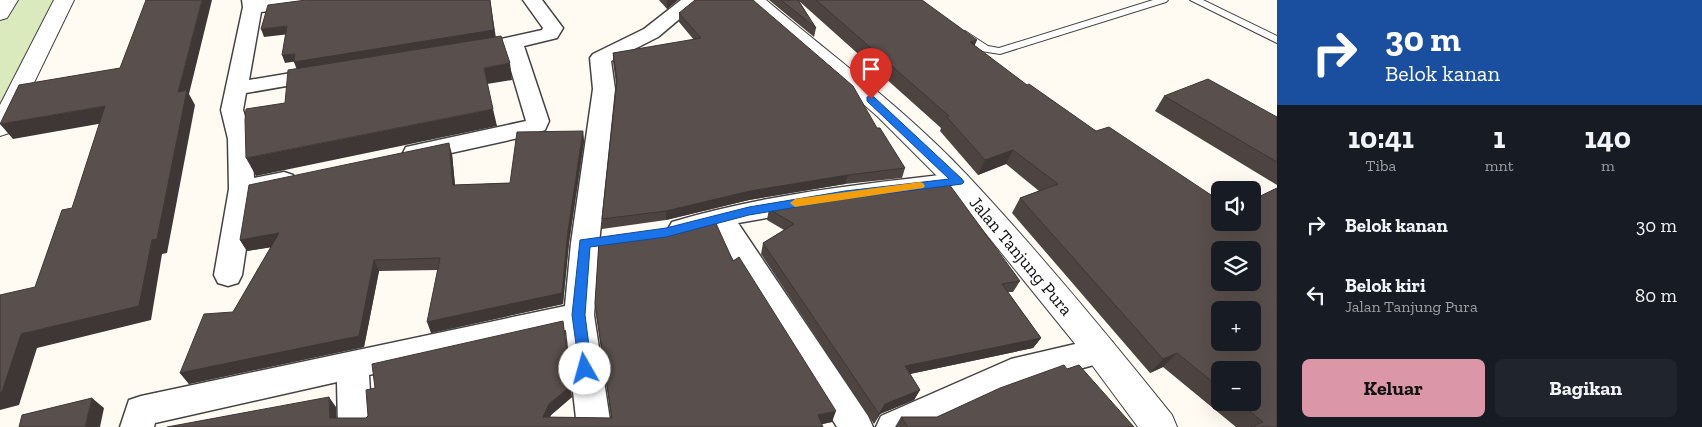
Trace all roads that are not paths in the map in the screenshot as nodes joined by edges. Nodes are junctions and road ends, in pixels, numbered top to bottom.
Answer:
1 (8, 0) edge
2 (64, 0) edge
3 (309, 0) edge
4 (532, 0) edge
5 (693, 0) edge
6 (754, 0) edge
7 (1163, 0) edge
8 (1195, 0) edge
9 (251, 4) edge
10 (0, 14) edge
11 (952, 27) edge
12 (1277, 40) edge
13 (512, 44) junction
14 (473, 50) edge
15 (336, 72) edge
16 (238, 88) junction
17 (0, 128) edge
18 (396, 157) edge
19 (310, 175) edge
20 (958, 182) junction
21 (242, 190) junction
22 (721, 218) junction
23 (657, 234) edge
24 (612, 240) edge
25 (585, 243) junction
26 (228, 275) dead end
27 (579, 315) junction
28 (1101, 351) junction
29 (353, 364) junction
30 (592, 416) edge
31 (137, 427) edge
32 (355, 427) edge
33 (564, 427) edge
34 (856, 427) edge
35 (893, 427) edge
36 (1159, 427) edge

1 - 10 street
2 - 17 street
3 - 9 street
4 - 13 street
5 - 25 street
6 - 20 street, Jalan Tanjung Pura
7 - 11 lane
8 - 12 lane
9 - 16 street
13 - 14 street
13 - 18 street
15 - 16 street
16 - 21 street
19 - 21 street
20 - 22 street
20 - 28 street, Jalan Tanjung Pura
21 - 26 street
22 - 23 street
22 - 34 street
24 - 25 street
25 - 27 street
27 - 29 street
27 - 30 street
28 - 35 street
28 - 36 street, Jalan Tanjung Pura
29 - 31 street
29 - 32 street
30 - 33 street

